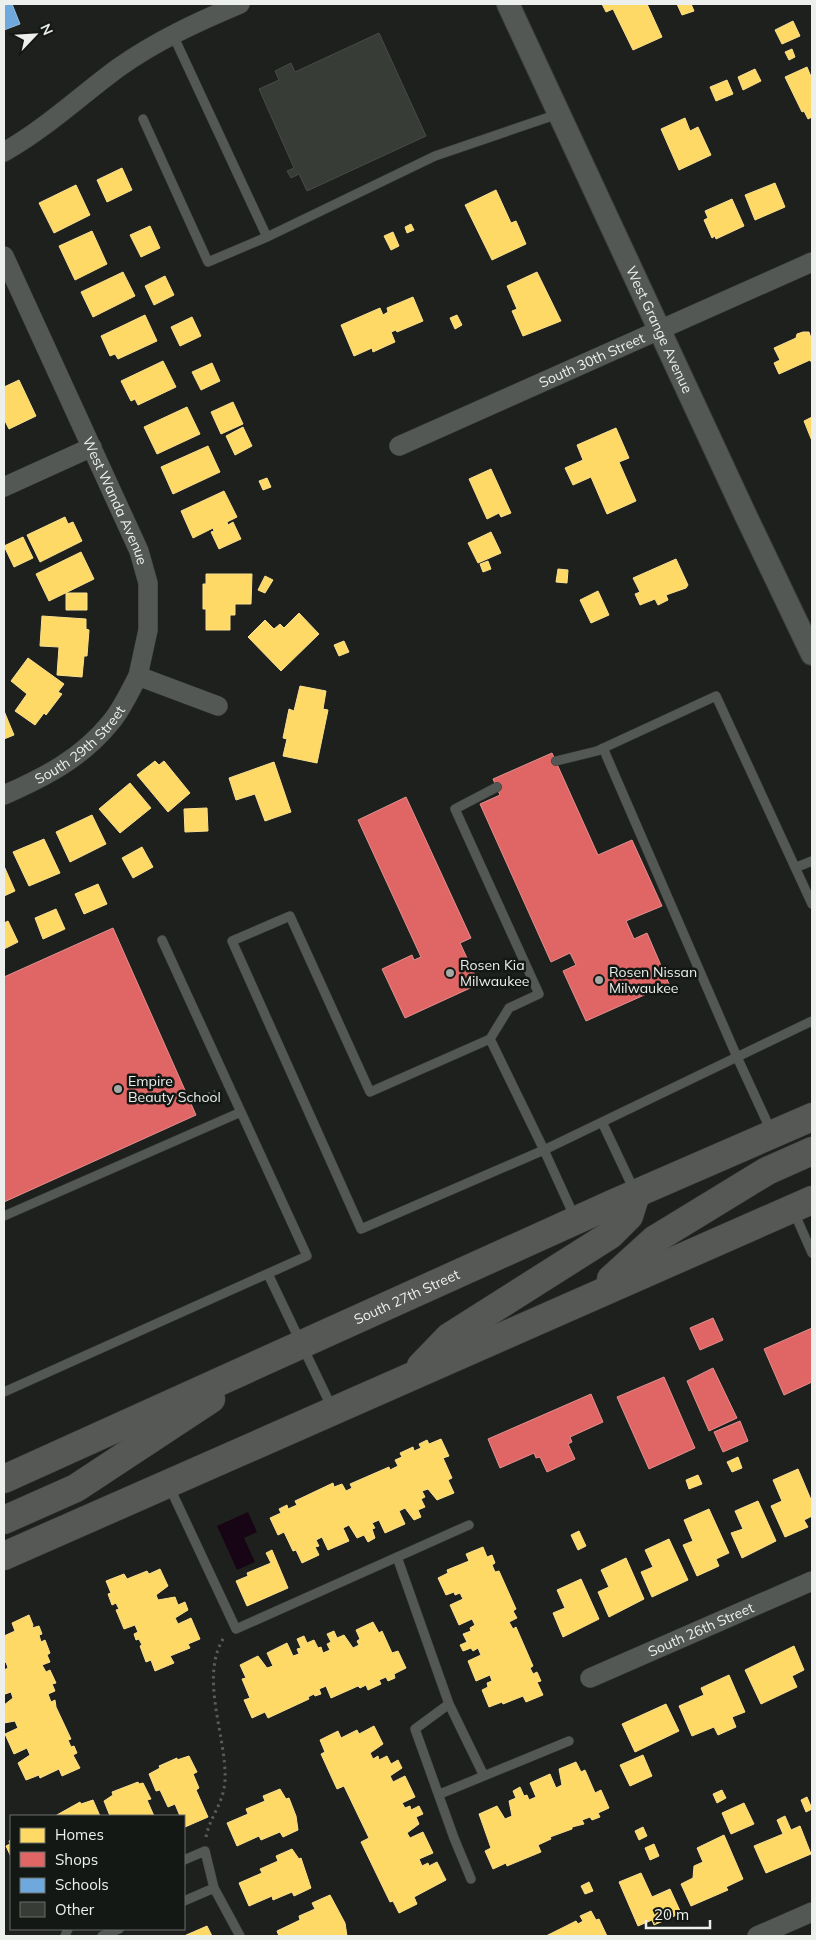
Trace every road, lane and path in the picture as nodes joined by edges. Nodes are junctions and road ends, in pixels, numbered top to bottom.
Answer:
1 (240, 4) edge
2 (508, 4) edge
3 (172, 33) junction
4 (558, 114) junction
5 (143, 119) dead end
6 (4, 152) edge
7 (267, 237) junction
8 (4, 256) edge
9 (812, 262) edge
10 (660, 331) junction
11 (399, 446) dead end
12 (92, 447) junction
13 (4, 487) edge
14 (812, 654) edge
15 (138, 676) junction
16 (218, 706) dead end
17 (603, 748) junction
18 (556, 761) dead end
19 (497, 787) dead end
20 (4, 795) edge
21 (812, 861) edge
22 (797, 867) junction
23 (812, 904) edge
24 (162, 940) dead end
25 (812, 1021) edge
26 (490, 1039) junction
27 (737, 1057) junction
28 (228, 1085) junction
29 (190, 1102) dead end
30 (241, 1112) junction
31 (812, 1117) edge
32 (602, 1122) junction
33 (773, 1135) junction
34 (544, 1150) junction
35 (812, 1151) edge
36 (636, 1194) junction
37 (802, 1205) edge
38 (4, 1216) edge
39 (576, 1221) junction
40 (812, 1253) edge
41 (268, 1274) junction
42 (593, 1295) junction
43 (302, 1345) junction
44 (264, 1362) junction
45 (411, 1376) junction
46 (4, 1392) edge
47 (333, 1410) junction
48 (4, 1480) edge
49 (168, 1483) junction
50 (4, 1520) edge
51 (469, 1525) dead end
52 (4, 1556) edge
53 (397, 1557) junction
54 (812, 1581) edge
55 (236, 1629) junction
56 (590, 1678) dead end
57 (449, 1704) junction
58 (569, 1741) dead end
59 (484, 1776) junction
60 (440, 1794) junction
61 (204, 1851) junction
62 (185, 1860) edge
63 (471, 1879) dead end
64 (214, 1888) junction
65 (185, 1901) edge
66 (812, 1912) edge
67 (117, 1930) edge
68 (102, 1936) edge
69 (240, 1936) edge
70 (757, 1936) edge

1 - 3 street
2 - 4 street, West Grange Avenue
3 - 6 street
3 - 7 lane
4 - 7 lane
4 - 10 street, West Grange Avenue
5 - 7 lane
8 - 12 street, West Wanda Avenue
9 - 10 street, South 30th Street
10 - 11 street, South 30th Street
10 - 14 street, West Grange Avenue
12 - 13 street
12 - 15 street, West Wanda Avenue
15 - 16 street
15 - 20 street, South 29th Street
17 - 18 lane
17 - 22 lane
17 - 27 lane
19 - 26 lane
21 - 22 lane
22 - 23 lane
24 - 28 lane
25 - 27 lane
26 - 34 lane
26 - 34 lane
27 - 32 lane
27 - 33 lane
28 - 29 path
28 - 30 lane
30 - 38 lane
30 - 41 lane
31 - 33 main road, South 27th Street
32 - 34 lane
32 - 36 lane
33 - 36 main road, South 27th Street
34 - 39 lane
35 - 42 main road
36 - 39 main road, South 27th Street
36 - 45 main road
37 - 40 lane
37 - 42 main road
39 - 43 main road, South 27th Street
41 - 43 lane
41 - 46 lane
42 - 45 main road
43 - 44 main road, South 27th Street
43 - 47 lane
44 - 48 main road, South 27th Street
44 - 50 main road
45 - 47 main road
47 - 49 main road
49 - 52 main road
49 - 55 lane
51 - 53 lane
53 - 55 lane
53 - 57 lane
54 - 56 street, South 26th Street
55 - 61 path
57 - 59 lane
57 - 60 lane
58 - 59 lane
59 - 60 lane
60 - 63 lane
61 - 62 lane
61 - 64 lane
64 - 65 lane
64 - 69 lane
66 - 70 street
67 - 68 lane

